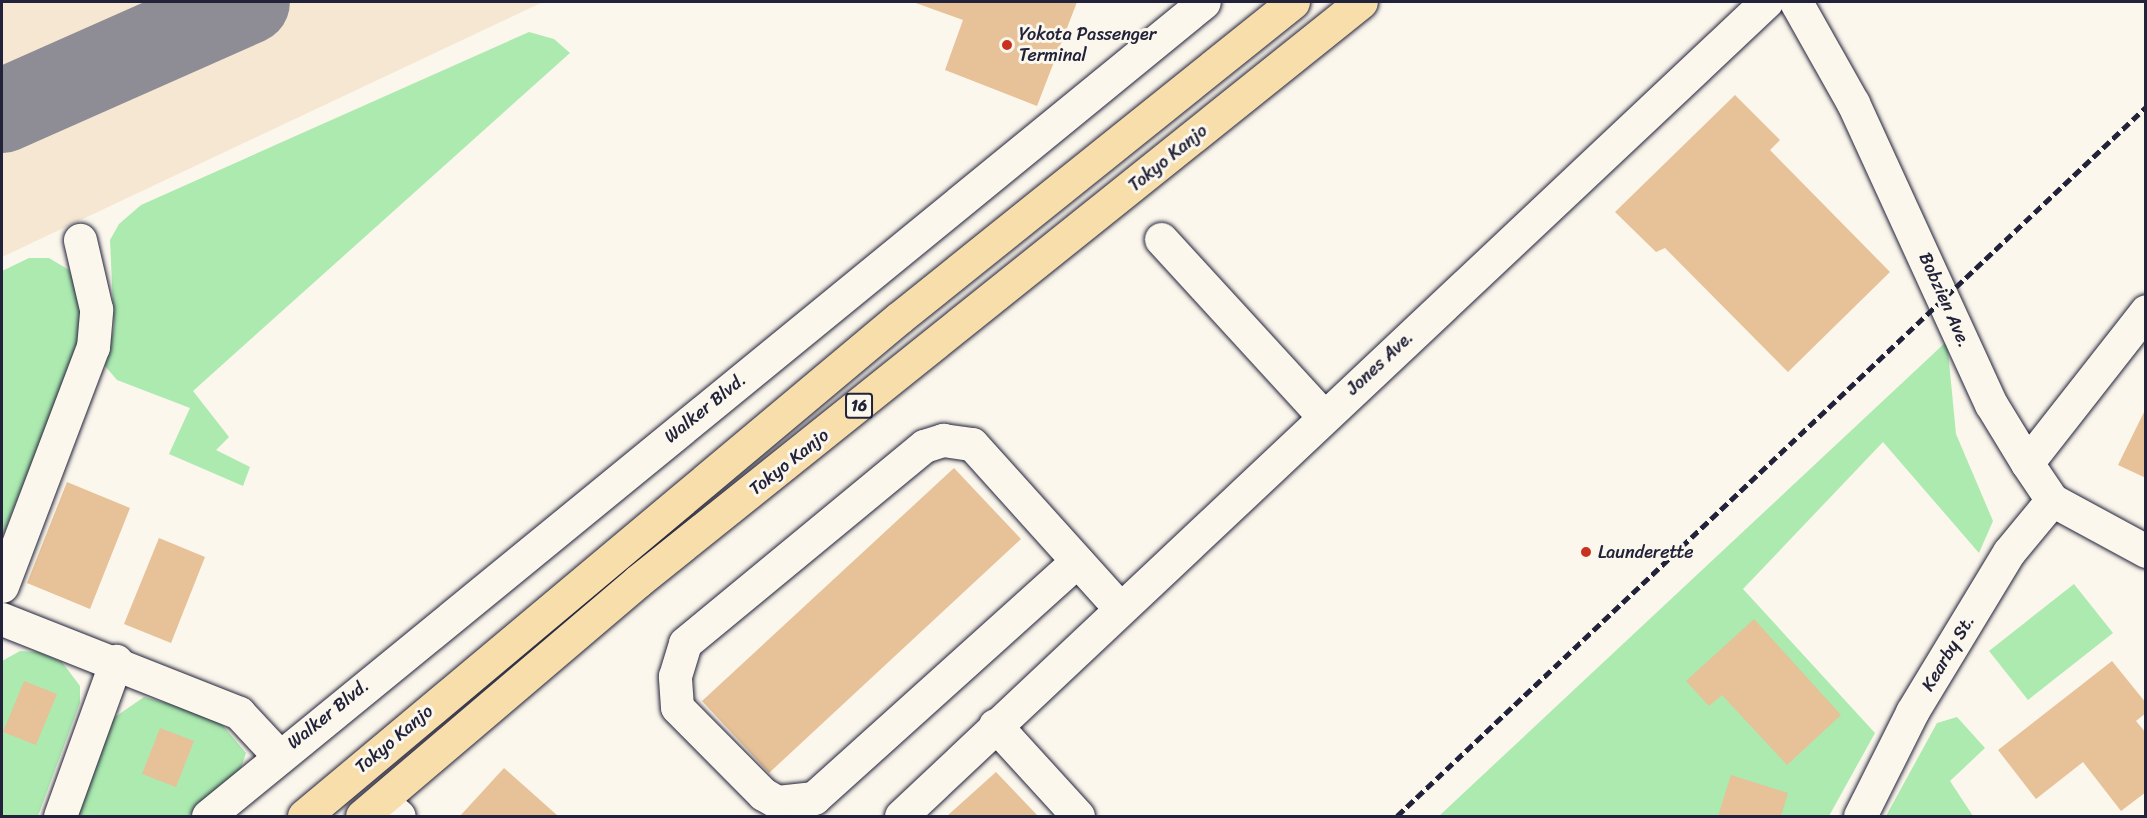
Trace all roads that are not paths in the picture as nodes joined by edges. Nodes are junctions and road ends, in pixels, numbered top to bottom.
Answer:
1 (1204, 2) edge
2 (1293, 2) edge
3 (1361, 2) edge
4 (1766, 2) edge
5 (1796, 2) edge
6 (1161, 238) dead end
7 (80, 240) dead end
8 (2145, 311) edge
9 (1323, 416) junction
10 (2027, 463) junction
11 (2052, 500) junction
12 (2145, 551) edge
13 (1077, 561) junction
14 (2, 586) edge
15 (1119, 607) junction
16 (2, 619) edge
17 (117, 662) junction
18 (994, 726) junction
19 (278, 754) junction
20 (381, 811) edge
21 (60, 816) edge
22 (208, 816) edge
23 (304, 816) edge
24 (901, 816) edge
25 (1078, 816) edge
26 (1860, 816) edge

1 - 19 lane, Walker Blvd.
2 - 23 highway, Tokyo Kanjo / 16
3 - 20 highway, Tokyo Kanjo / 16
4 - 9 lane, Jones Ave.
5 - 10 lane, Bobzien Ave.
6 - 9 lane
7 - 14 lane
8 - 10 lane
9 - 15 lane, Jones Ave.
10 - 11 lane, Bobzien Ave.
11 - 12 lane, Bobzien Ave.
11 - 26 lane, Kearby St.
13 - 13 lane
13 - 15 lane
15 - 18 lane, Jones Ave.
16 - 17 lane
17 - 19 lane
17 - 21 lane
18 - 24 lane, Jones Ave.
18 - 25 lane
19 - 22 lane, Walker Blvd.

